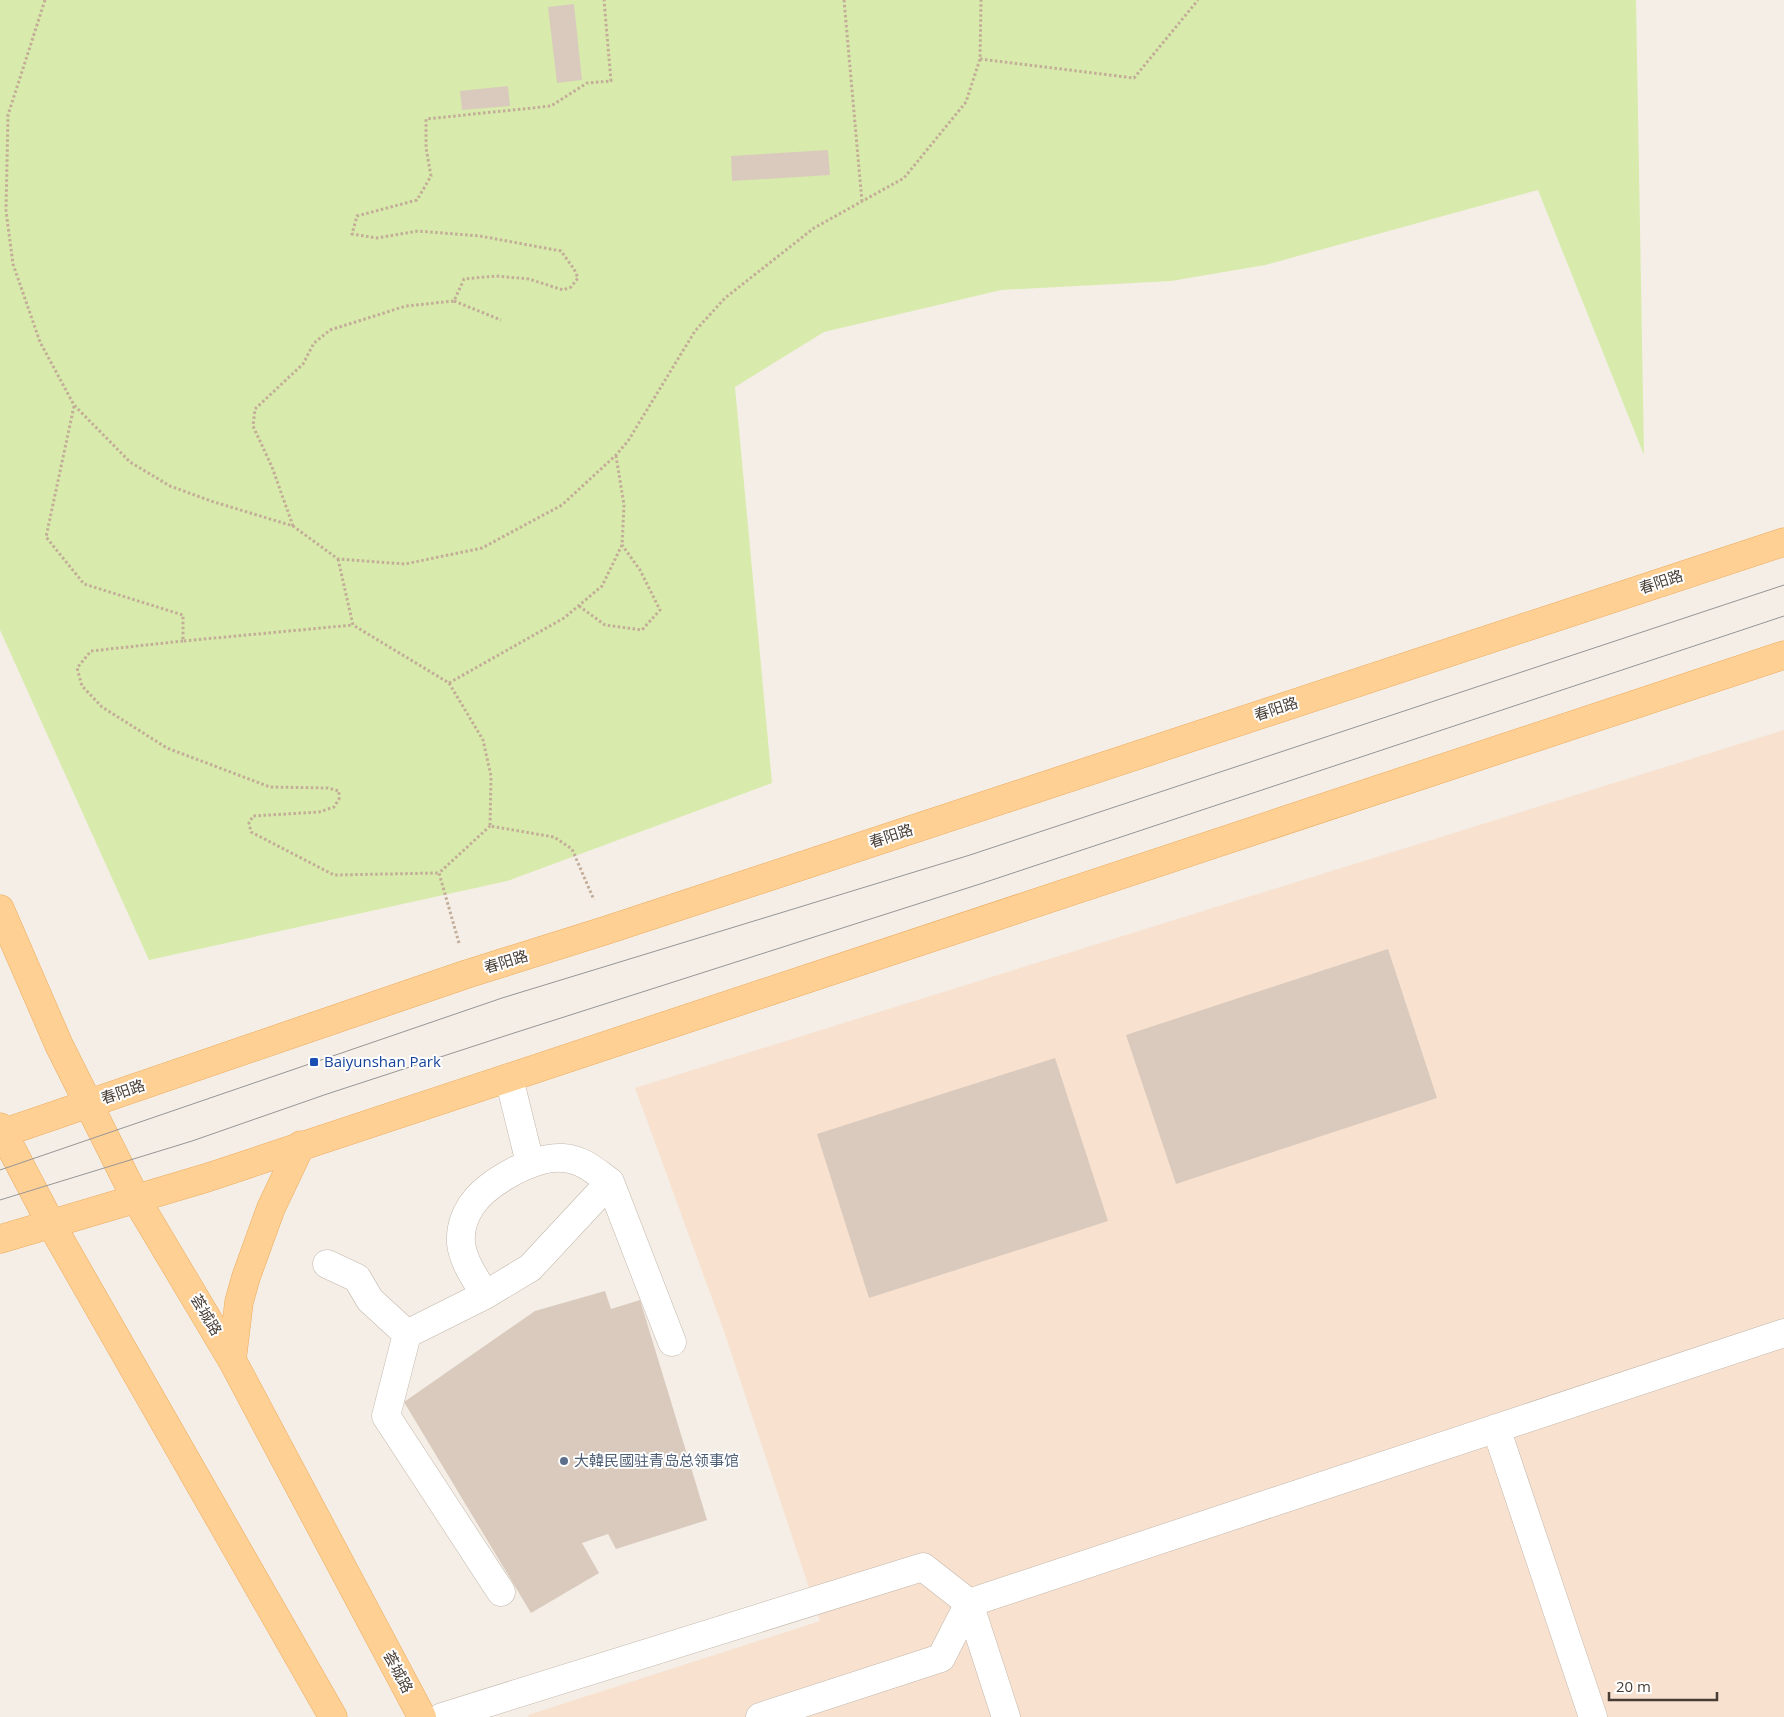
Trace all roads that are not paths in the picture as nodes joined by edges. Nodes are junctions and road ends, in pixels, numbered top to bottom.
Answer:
1 (1784, 542) edge
2 (1784, 655) edge
3 (0, 909) edge
4 (509, 1078) junction
5 (89, 1104) junction
6 (1, 1131) edge
7 (300, 1145) junction
8 (530, 1163) junction
9 (610, 1182) junction
10 (136, 1199) junction
11 (50, 1224) junction
12 (0, 1240) edge
13 (328, 1264) dead end
14 (485, 1295) junction
15 (1784, 1333) edge
16 (407, 1334) junction
17 (672, 1342) dead end
18 (232, 1360) junction
19 (1496, 1428) junction
20 (502, 1592) dead end
21 (969, 1603) junction
22 (333, 1717) edge
23 (422, 1717) edge
24 (442, 1717) edge
25 (760, 1717) edge
26 (1006, 1717) edge
27 (1593, 1717) edge

1 - 5 main road, 春阳路
2 - 4 main road
3 - 5 main road, 荟城路
4 - 7 main road
4 - 8 street
5 - 6 main road, 春阳路
5 - 10 main road, 荟城路
6 - 11 main road
7 - 10 main road
7 - 18 main road
8 - 9 street
8 - 14 street
9 - 14 street
9 - 17 street
10 - 11 main road
10 - 18 main road, 荟城路
11 - 12 main road
11 - 22 main road
13 - 16 street
14 - 16 street
15 - 19 street
16 - 20 street
18 - 23 main road, 荟城路
19 - 21 street
19 - 27 street
21 - 24 street
21 - 25 street
21 - 26 street

